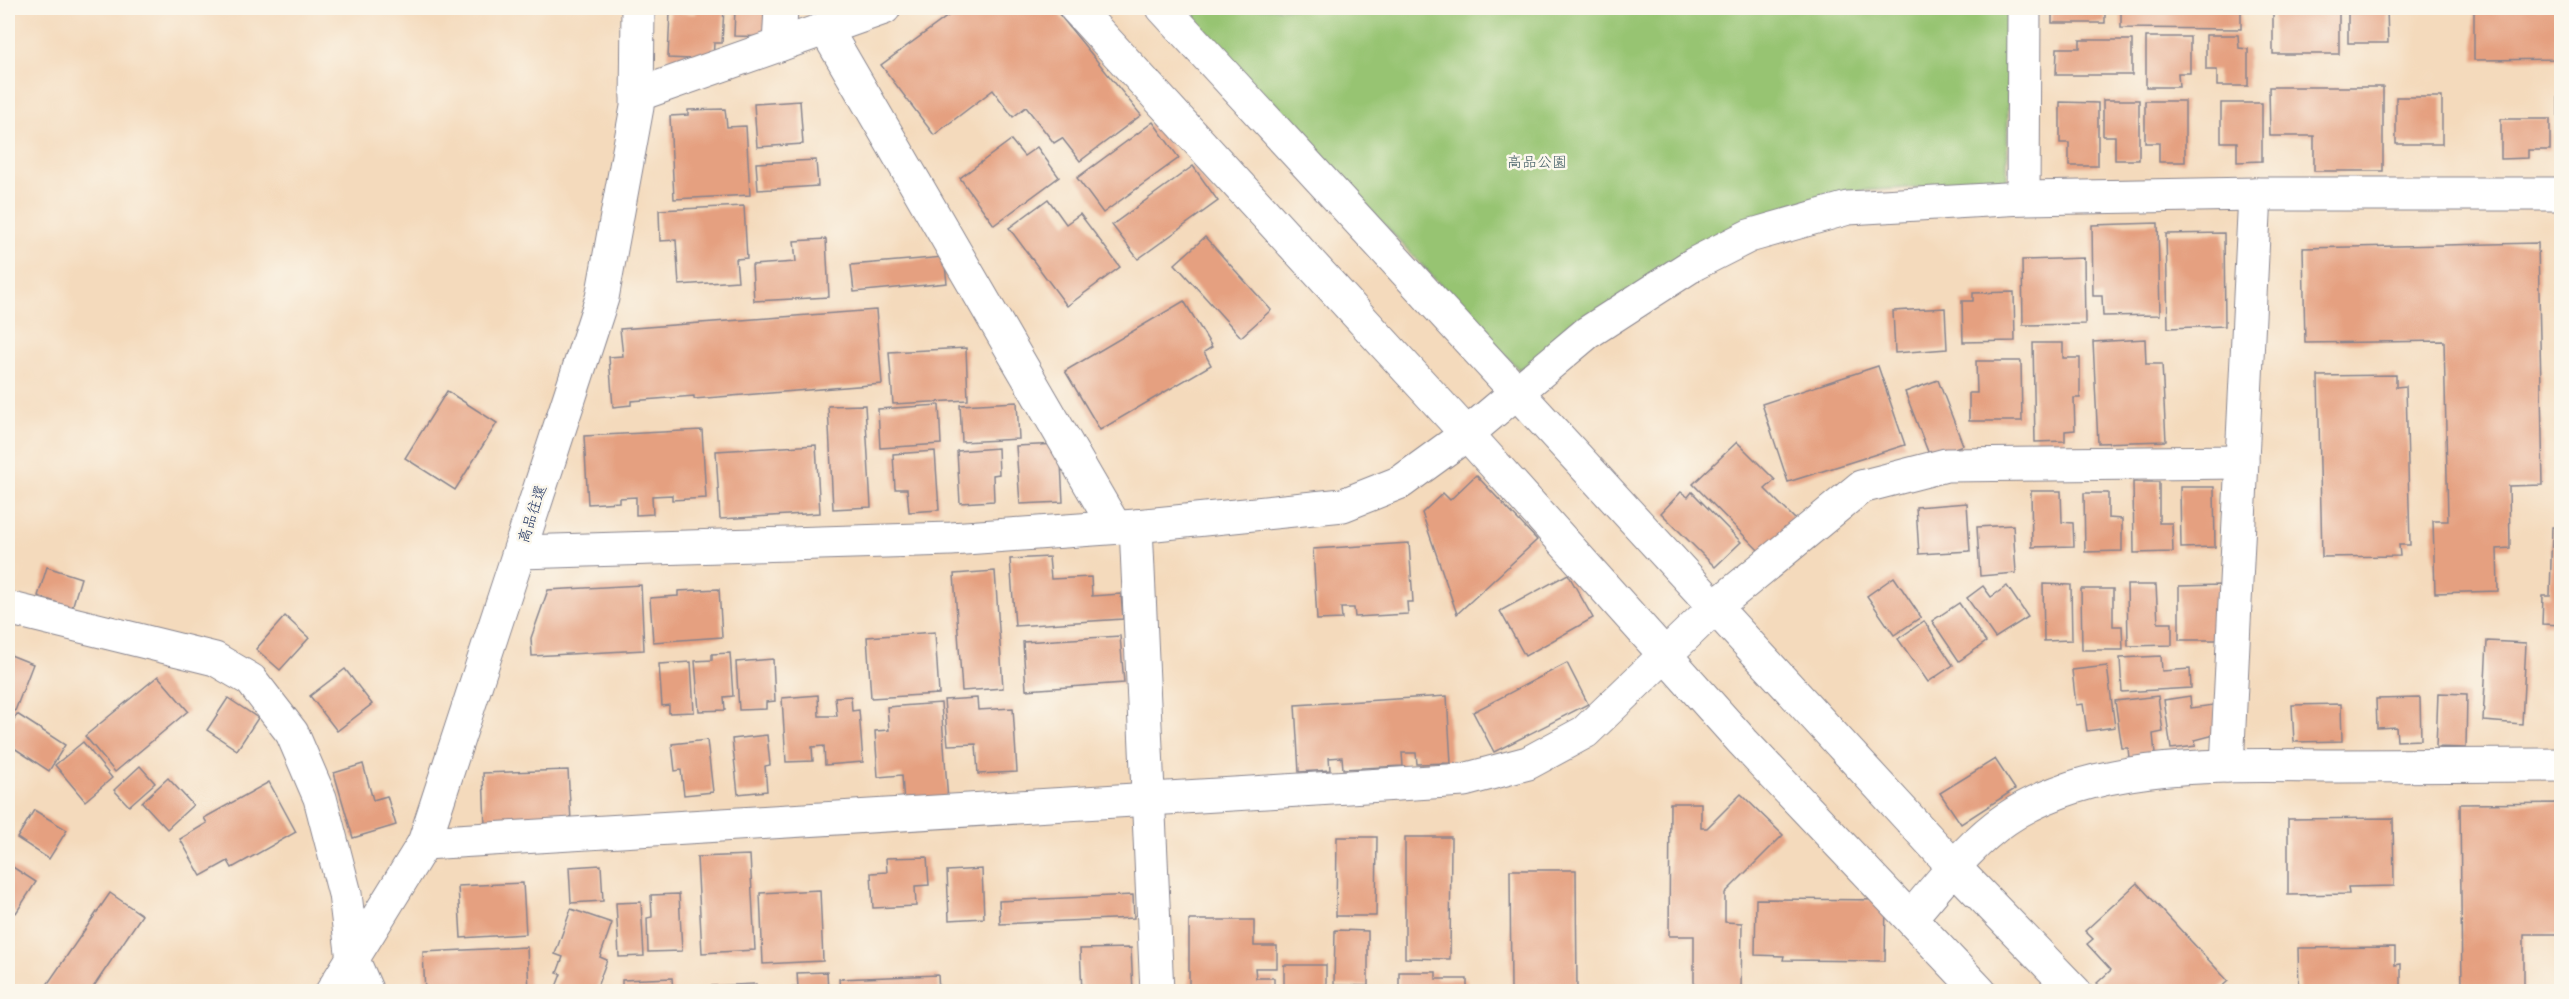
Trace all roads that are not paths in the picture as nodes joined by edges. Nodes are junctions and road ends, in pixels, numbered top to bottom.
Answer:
1 (638, 8) edge
2 (781, 8) edge
3 (884, 8) edge
4 (1076, 8) edge
5 (1162, 8) edge
6 (2024, 8) edge
7 (825, 28) junction
8 (779, 45) junction
9 (637, 95) junction
10 (2255, 194) junction
11 (2562, 194) edge
12 (2023, 198) junction
13 (1517, 392) junction
14 (1467, 434) junction
15 (2242, 462) junction
16 (1126, 527) junction
17 (520, 552) junction
18 (1715, 607) junction
19 (8, 608) edge
20 (1666, 657) junction
21 (2562, 765) edge
22 (2227, 766) junction
23 (1149, 800) junction
24 (424, 843) junction
25 (1954, 867) junction
26 (1911, 917) junction
27 (353, 960) junction
28 (332, 992) edge
29 (367, 992) edge
30 (1157, 992) edge
31 (1980, 992) edge
32 (2075, 992) edge

1 - 9 street, 高品往還
2 - 8 street
3 - 7 street
4 - 14 street
5 - 13 street
6 - 12 street
7 - 8 street
7 - 16 street
8 - 9 street
9 - 17 street, 高品往還
10 - 11 street
10 - 12 street
10 - 15 street
12 - 13 street
13 - 14 street
13 - 18 street
14 - 16 street
14 - 20 street
15 - 18 street
15 - 22 street
16 - 17 street
16 - 23 street
17 - 24 street, 高品往還
18 - 20 street
18 - 25 street
19 - 27 street
20 - 23 street
20 - 26 street
21 - 22 street
22 - 25 street
23 - 24 street
23 - 30 street
24 - 27 street, 高品往還
25 - 26 street
25 - 32 street
26 - 31 street
27 - 28 street, 高品往還
27 - 29 street

